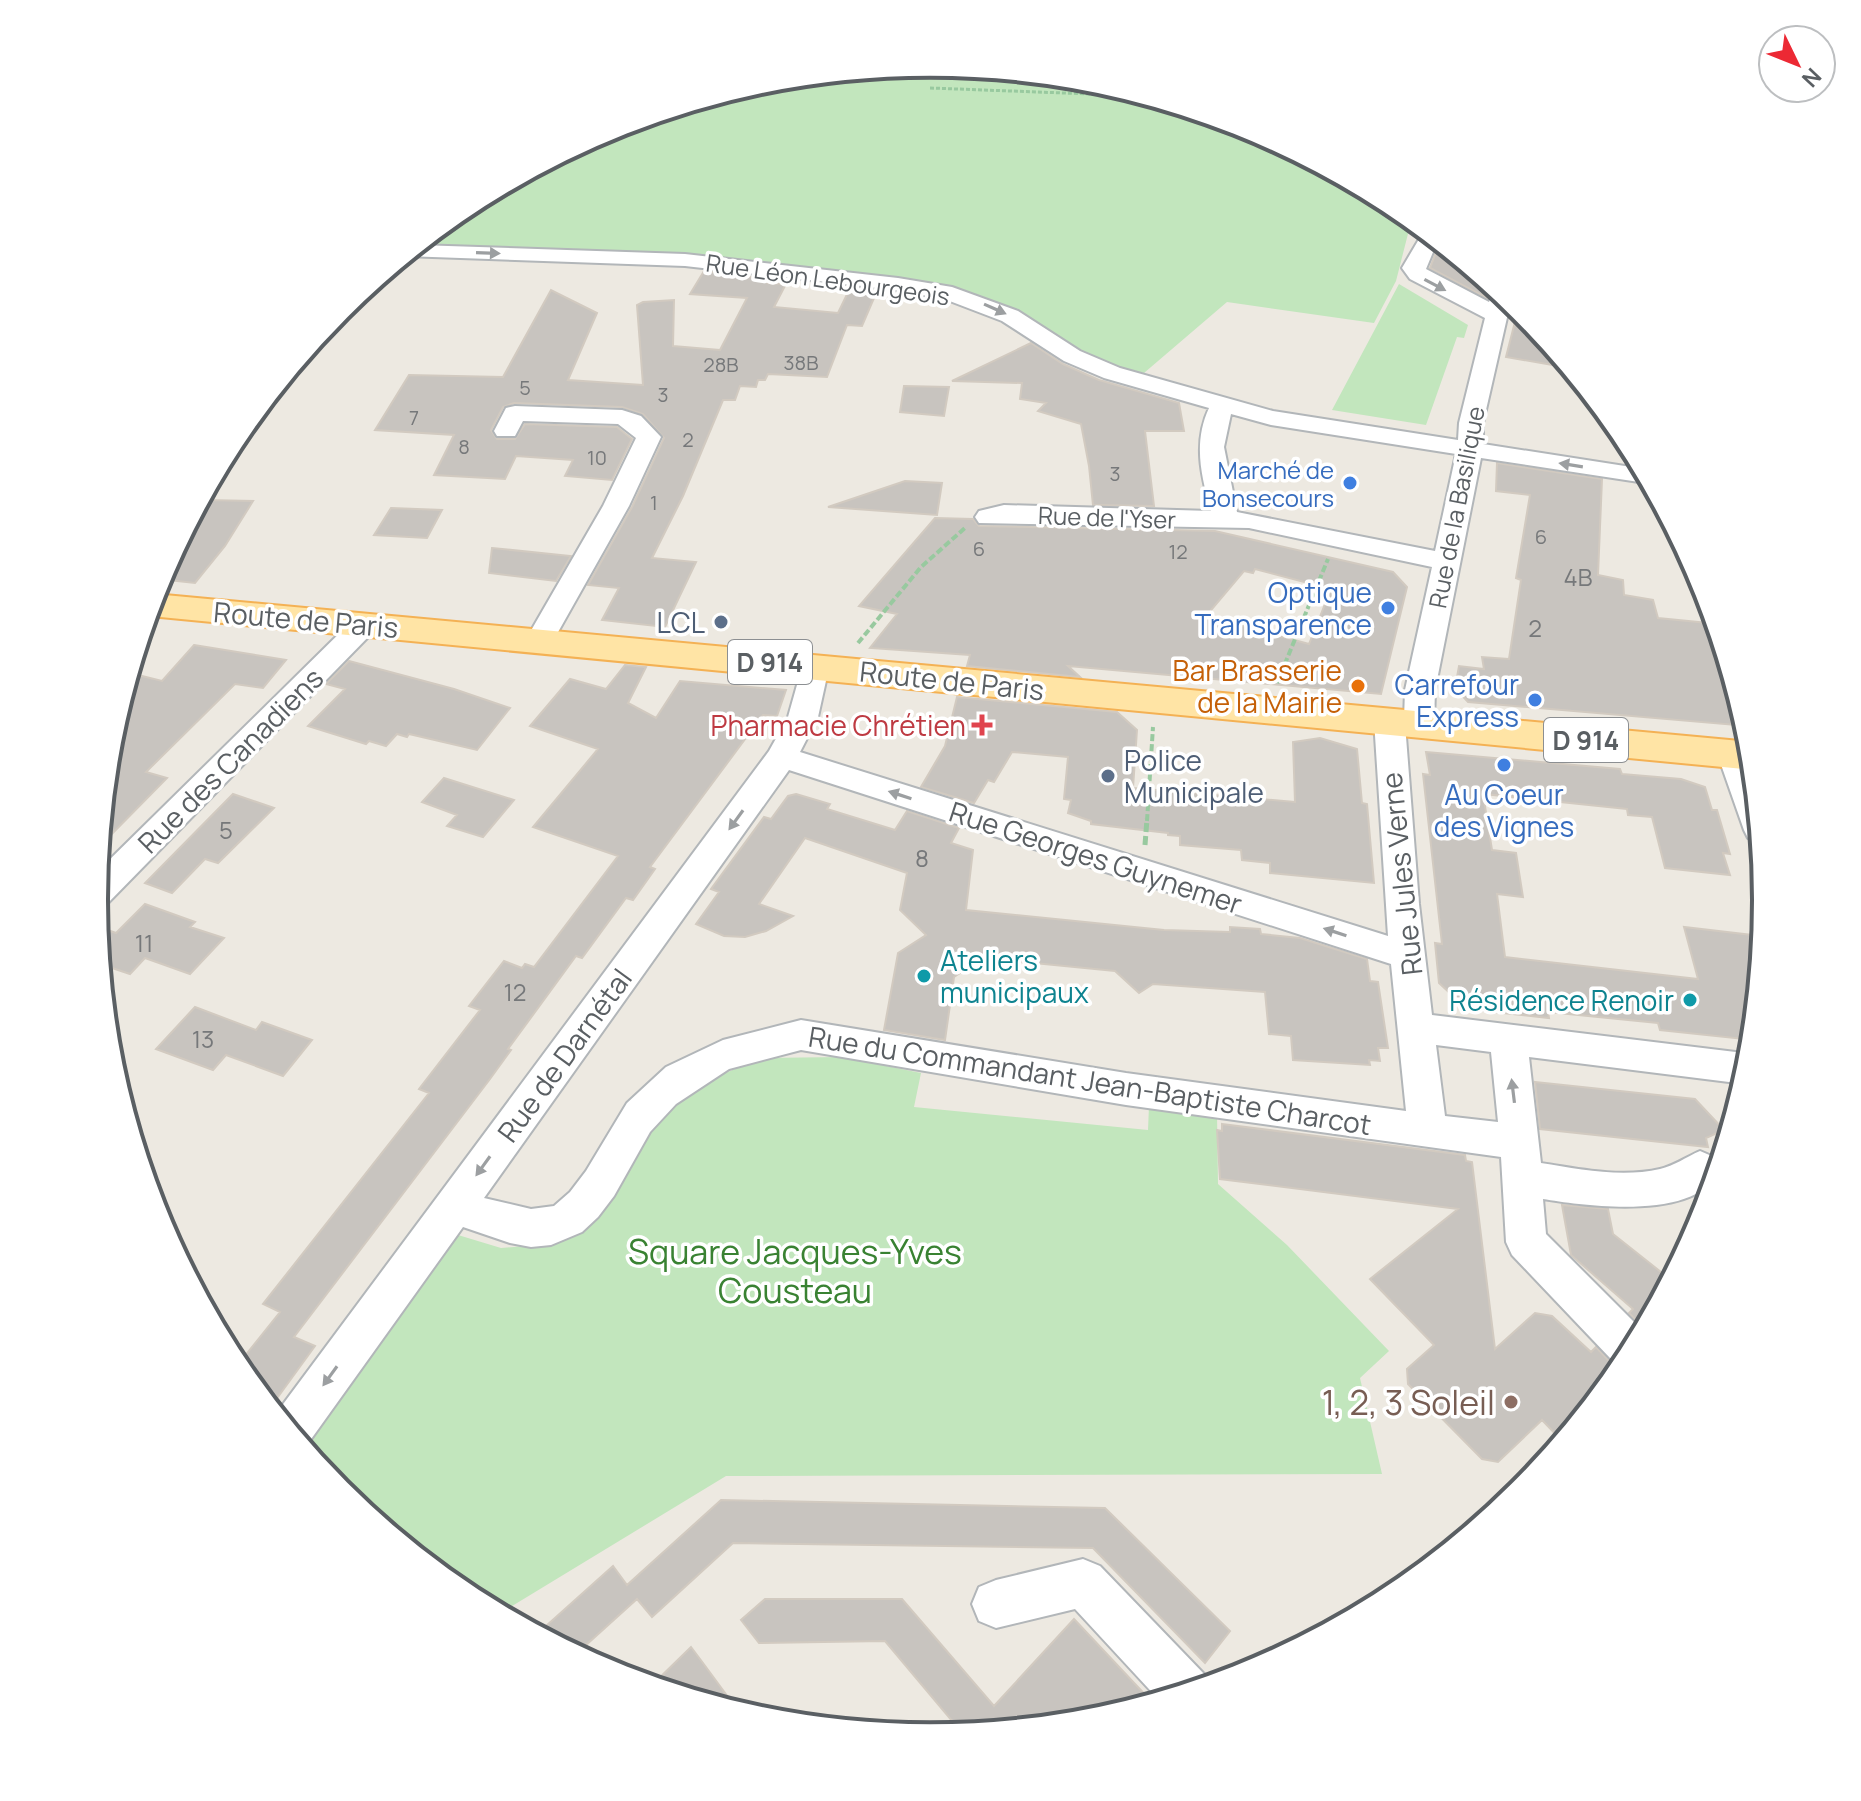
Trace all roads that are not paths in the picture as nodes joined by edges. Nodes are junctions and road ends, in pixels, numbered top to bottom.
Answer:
1 (1426, 244) edge
2 (426, 252) edge
3 (1494, 302) edge
4 (1498, 305) edge
5 (1223, 405) junction
6 (506, 431) dead end
7 (1470, 449) junction
8 (1634, 475) edge
9 (988, 517) road end
10 (1226, 519) junction
11 (1445, 561) junction
12 (163, 606) edge
13 (365, 624) junction
14 (539, 641) junction
15 (814, 667) junction
16 (1404, 722) junction
17 (1739, 755) edge
18 (782, 757) junction
19 (109, 881) edge
20 (1409, 956) junction
21 (1417, 1028) junction
22 (1508, 1039) junction
23 (1735, 1068) edge
24 (1427, 1131) junction
25 (1520, 1160) junction
26 (1700, 1169) dead end
27 (455, 1205) junction
28 (1624, 1342) edge
29 (296, 1423) edge
30 (996, 1604) dead end
31 (1179, 1684) edge

1 -> 3 street
2 -> 5 street, Rue Léon Lebourgeois
4 - 7 street, Rue de la Basilique
5 - 7 street, Rue Léon Lebourgeois
5 - 10 street
6 - 14 street
8 -> 7 street, Rue Léon Lebourgeois
7 - 11 street, Rue de la Basilique
9 - 10 street, Rue de l'Yser
10 - 11 street, Rue de l'Yser
11 - 16 street, Rue de la Basilique
12 - 13 main road, Route de Paris / D 914
13 - 14 main road, Route de Paris / D 914
13 - 19 street, Rue des Canadiens
14 - 15 main road, Route de Paris / D 914
15 - 16 main road, Route de Paris / D 914
15 - 18 street, Rue de Darnétal
16 - 17 main road, Route de Paris / D 914
16 - 20 street, Rue Jules Verne
20 -> 18 street, Rue Georges Guynemer
18 -> 27 street, Rue de Darnétal
20 - 21 street, Rue Jules Verne
21 - 22 street
21 - 24 street, Rue Jules Verne
22 - 23 street
25 -> 22 street
24 - 25 street, Rue du Commandant Jean-Baptiste Charcot
24 - 27 street, Rue du Commandant Jean-Baptiste Charcot
25 - 26 street, Rue du Commandant Jean-Baptiste Charcot
25 - 28 street
27 -> 29 street, Rue de Darnétal
30 - 31 street

